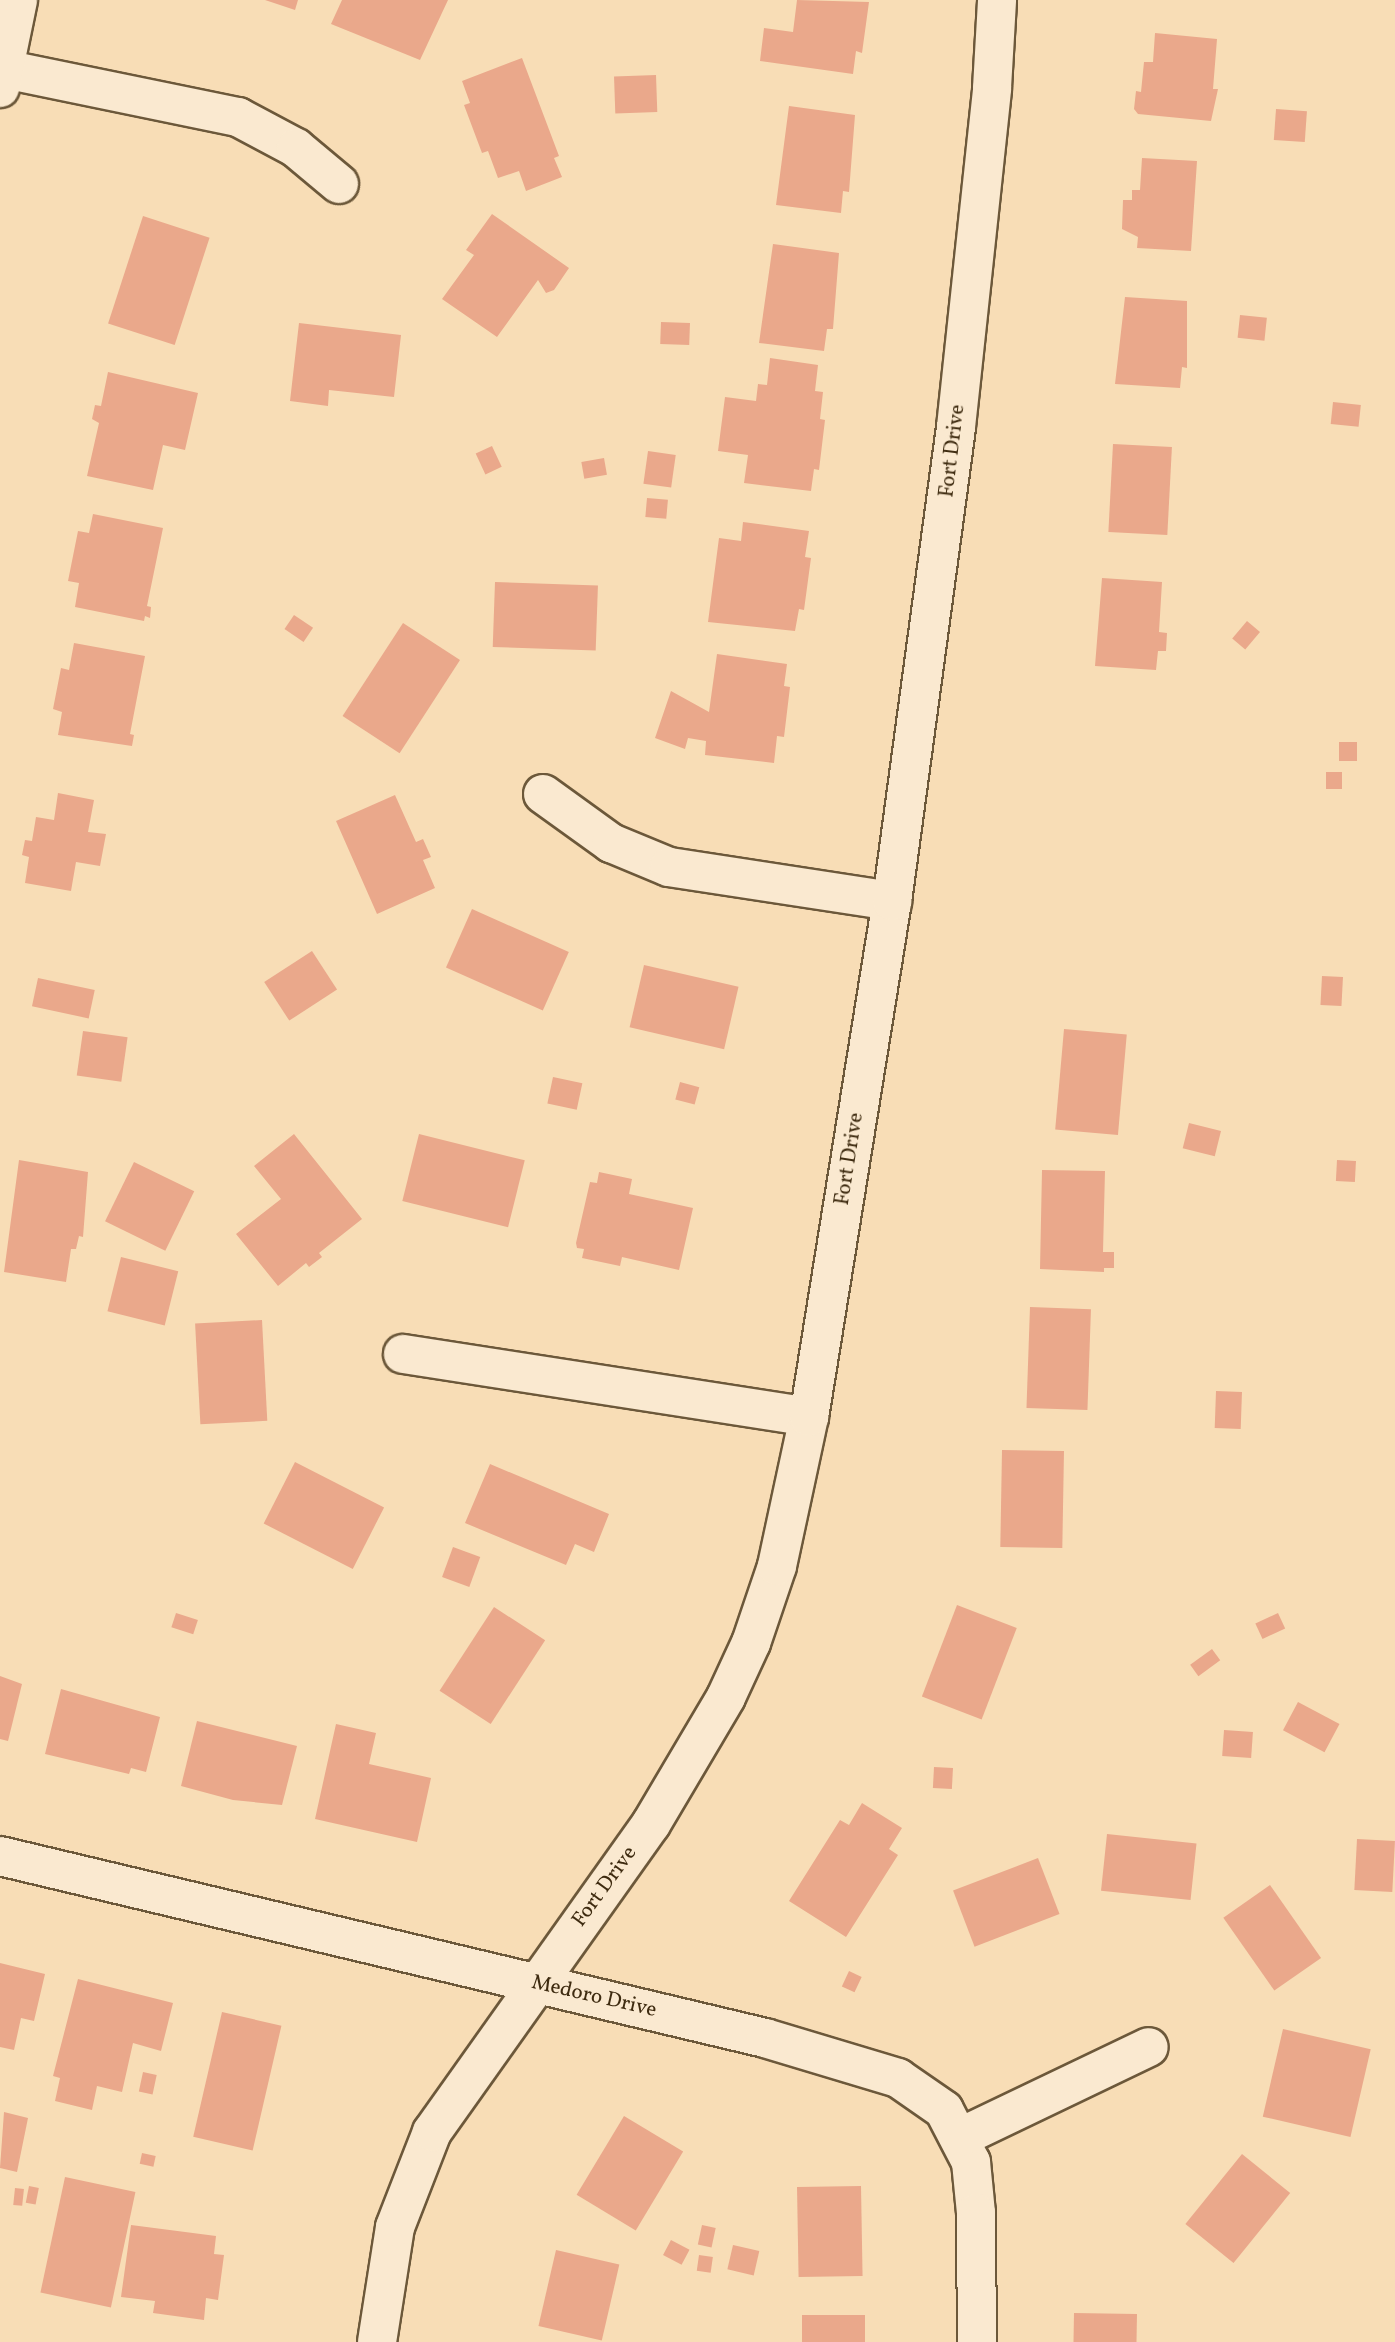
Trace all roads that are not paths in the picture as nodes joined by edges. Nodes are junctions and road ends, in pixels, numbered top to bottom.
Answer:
1 (18, 0) edge
2 (997, 0) edge
3 (2, 78) edge
4 (339, 184) dead end
5 (543, 794) dead end
6 (892, 901) junction
7 (403, 1354) dead end
8 (809, 1417) junction
9 (0, 1856) edge
10 (534, 1982) junction
11 (1149, 2047) dead end
12 (961, 2137) junction
13 (377, 2342) edge
14 (976, 2342) edge

1 - 3 street
2 - 6 street, Fort Drive
3 - 4 street
5 - 6 street
6 - 8 street, Fort Drive
7 - 8 street
8 - 10 street, Fort Drive
9 - 10 street, Medoro Drive
10 - 12 street, Medoro Drive
10 - 13 street, Fort Drive
11 - 12 street
12 - 14 street, Medoro Drive

